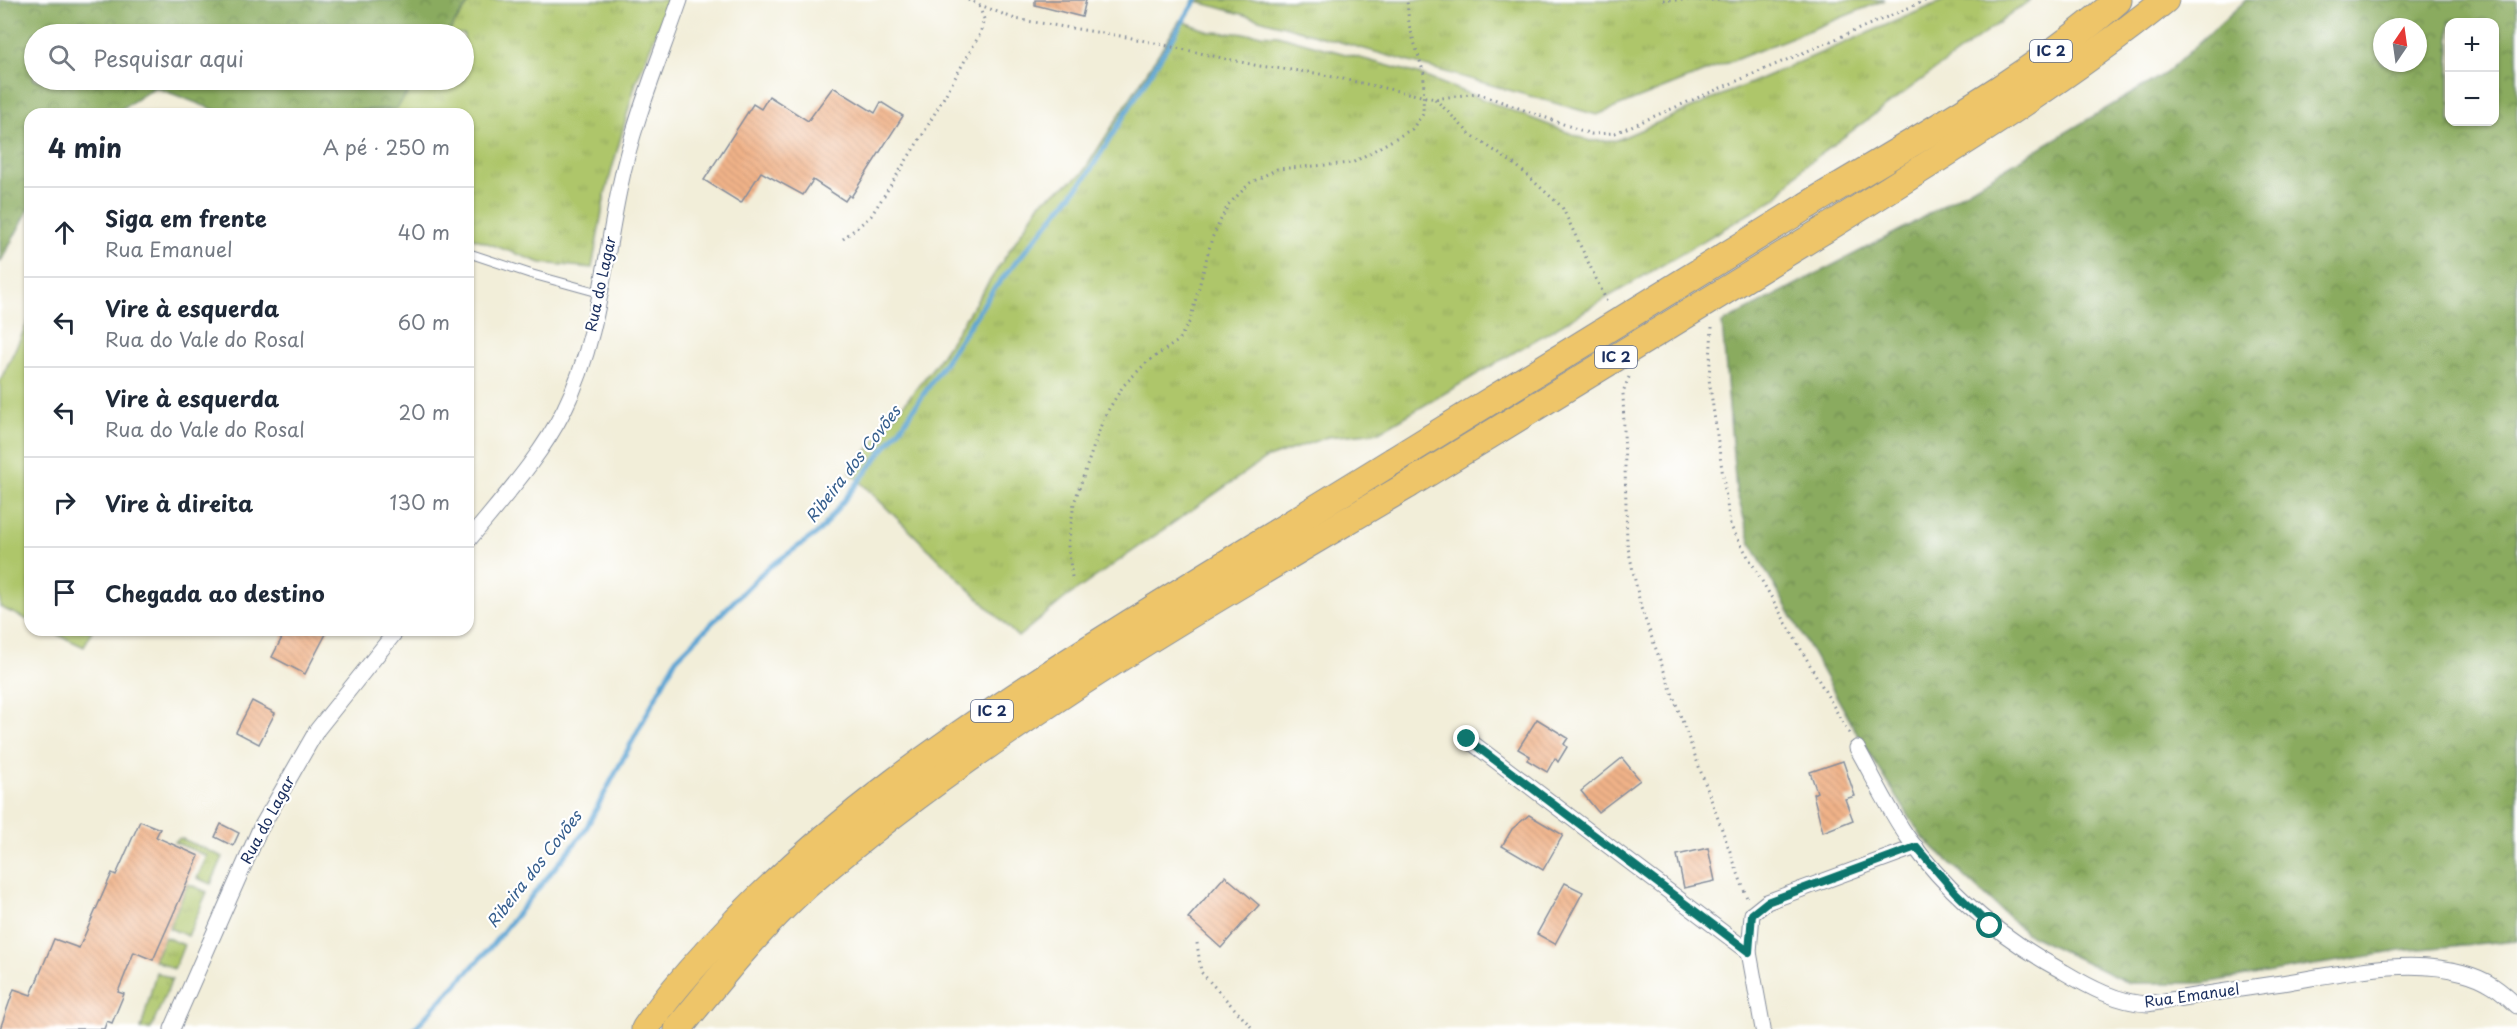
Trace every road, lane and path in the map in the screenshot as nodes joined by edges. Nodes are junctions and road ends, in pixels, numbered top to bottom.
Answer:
1 (680, 0) edge
2 (968, 0) edge
3 (1407, 0) edge
4 (1663, 0) edge
5 (1720, 0) edge
6 (1928, 0) edge
7 (2118, 0) edge
8 (2165, 0) edge
9 (979, 6) junction
10 (1423, 97) junction
11 (1435, 99) junction
12 (843, 239) dead end
13 (474, 255) edge
14 (600, 293) junction
15 (1612, 314) dead end
16 (1712, 327) dead end
17 (1630, 375) dead end
18 (474, 535) edge
19 (1072, 577) dead end
20 (392, 636) edge
21 (1467, 739) dead end
22 (1857, 748) joint
23 (1916, 847) junction
24 (1752, 914) junction
25 (1197, 943) dead end
26 (1749, 952) junction
27 (2517, 1006) edge
28 (172, 1029) edge
29 (645, 1029) edge
30 (678, 1029) edge
31 (1253, 1029) edge
32 (1763, 1029) edge

1 - 14 street, Rua do Lagar
2 - 9 path
3 - 10 path
4 - 5 path
6 - 11 path
7 - 29 highway, IC 2, bridge
8 - 30 highway, IC 2, bridge
9 - 10 path
9 - 12 path
10 - 11 path
10 - 19 path
11 - 15 path
13 - 14 lane
14 - 18 street, Rua do Lagar
16 - 22 path
17 - 24 path
20 - 28 street, Rua do Lagar
21 - 26 street
22 - 23 street, Rua Emanuel
23 - 24 street
23 - 27 street, Rua Emanuel
24 - 26 street
25 - 31 path
26 - 32 street

